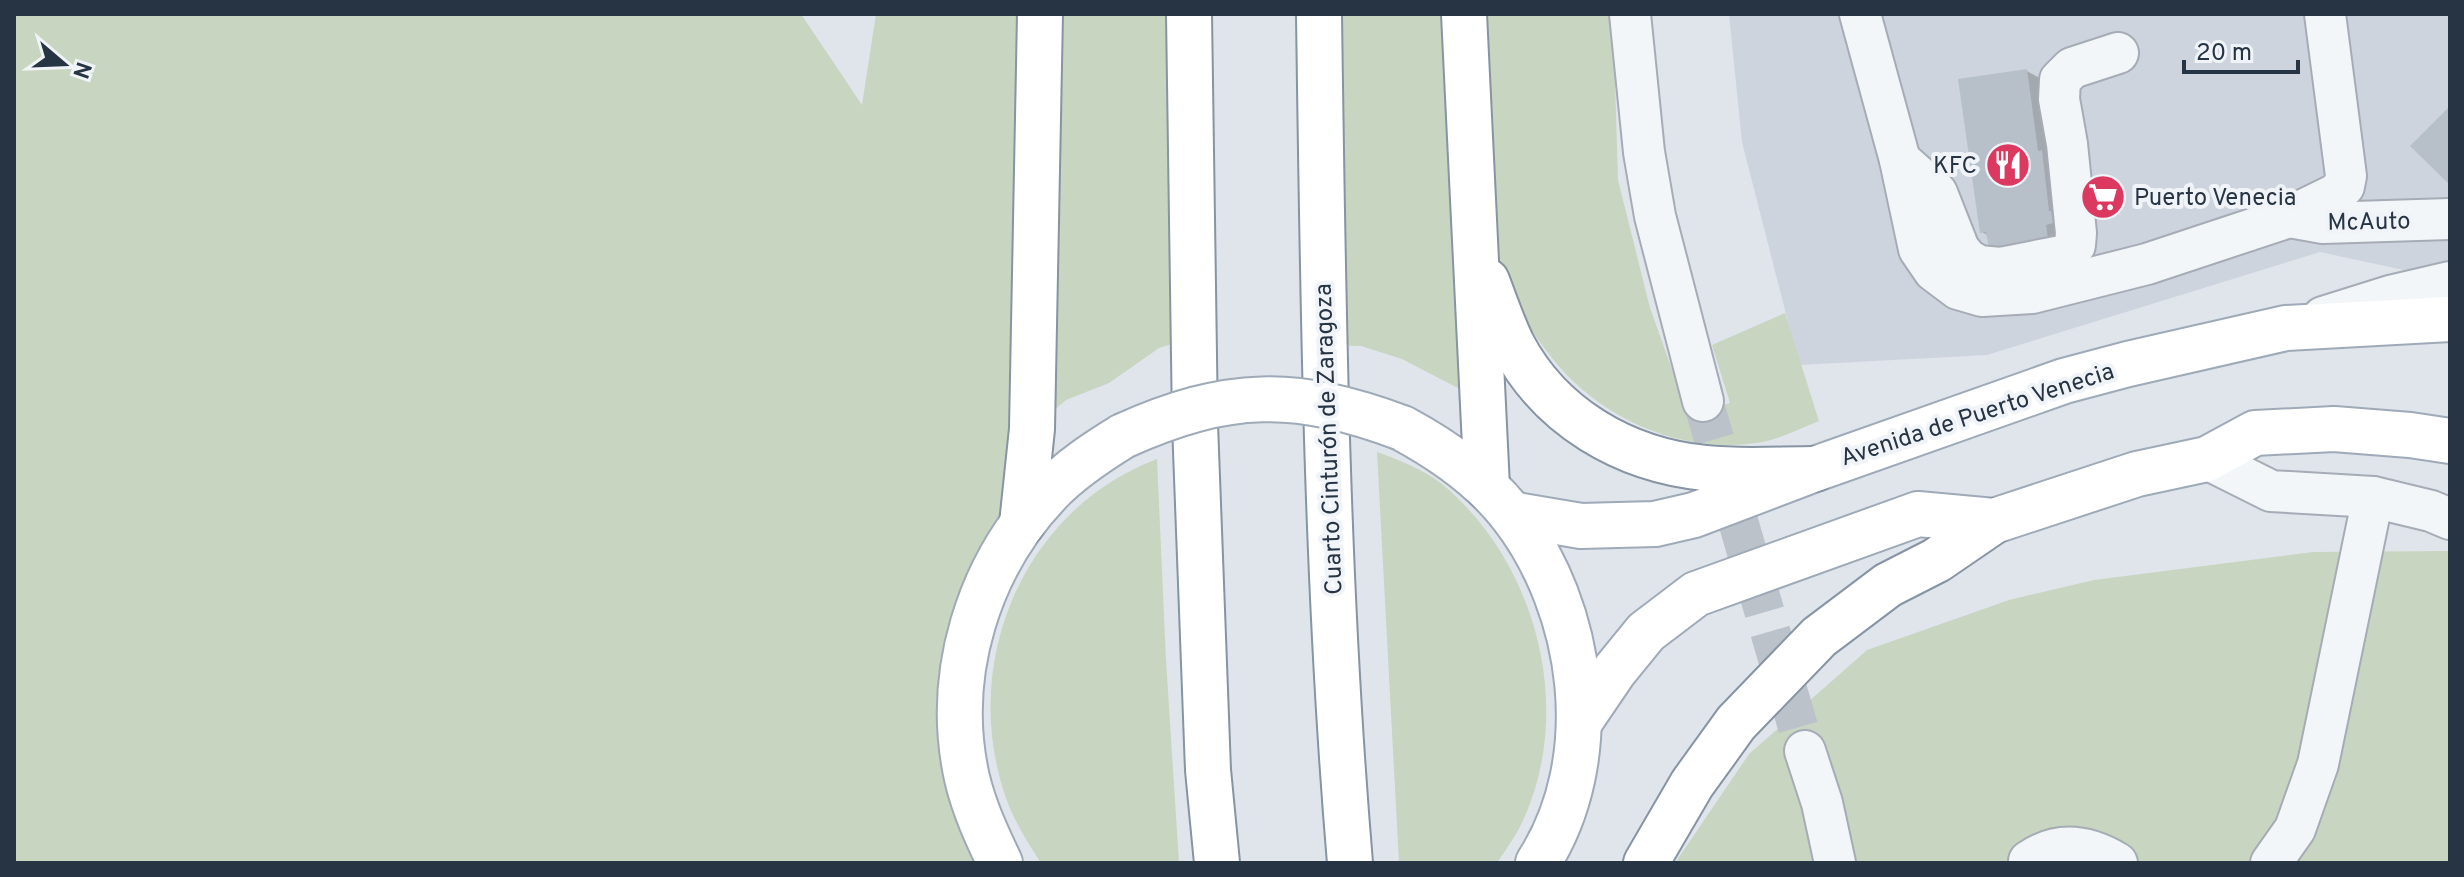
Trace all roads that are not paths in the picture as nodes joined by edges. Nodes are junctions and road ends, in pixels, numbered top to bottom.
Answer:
1 (1040, 14) edge
2 (1189, 14) edge
3 (1319, 14) edge
4 (1464, 14) edge
5 (1630, 14) edge
6 (1860, 14) edge
7 (2325, 14) edge
8 (2118, 53) dead end
9 (1900, 160) junction
10 (2289, 217) junction
11 (2450, 219) edge
12 (1475, 246) junction
13 (2450, 282) edge
14 (2450, 319) edge
15 (2286, 328) junction
16 (1703, 401) tunnel mouth
17 (2450, 441) edge
18 (2207, 459) junction
19 (1815, 469) junction
20 (2373, 497) junction
21 (1499, 501) junction
22 (2450, 519) edge
23 (1994, 521) junction
24 (1022, 524) junction
25 (1579, 723) junction
26 (1805, 751) tunnel mouth
27 (2029, 861) edge
28 (1000, 863) edge
29 (1217, 863) edge
30 (1350, 863) edge
31 (1538, 863) edge
32 (1646, 863) edge
33 (1835, 863) edge
34 (2117, 863) edge
35 (2271, 863) edge

1 - 24 main road
2 - 29 main road
3 - 30 main road, Cuarto Cinturón de Zaragoza
4 - 12 main road
5 - 16 street
6 - 9 street
7 - 10 street
8 - 9 street
9 - 10 street
10 - 11 street, McAuto
12 - 19 main road
12 - 21 main road
13 - 15 street
14 - 15 main road, Avenida de Puerto Venecia
15 - 19 main road, Avenida de Puerto Venecia
17 - 18 main road
18 - 20 street
18 - 23 main road
19 - 21 main road, Avenida de Puerto Venecia
20 - 22 street
20 - 35 street
21 - 24 main road, bridge
21 - 25 main road
23 - 25 main road
23 - 32 main road
24 - 28 main road
25 - 31 main road
26 - 33 street
27 - 34 street

